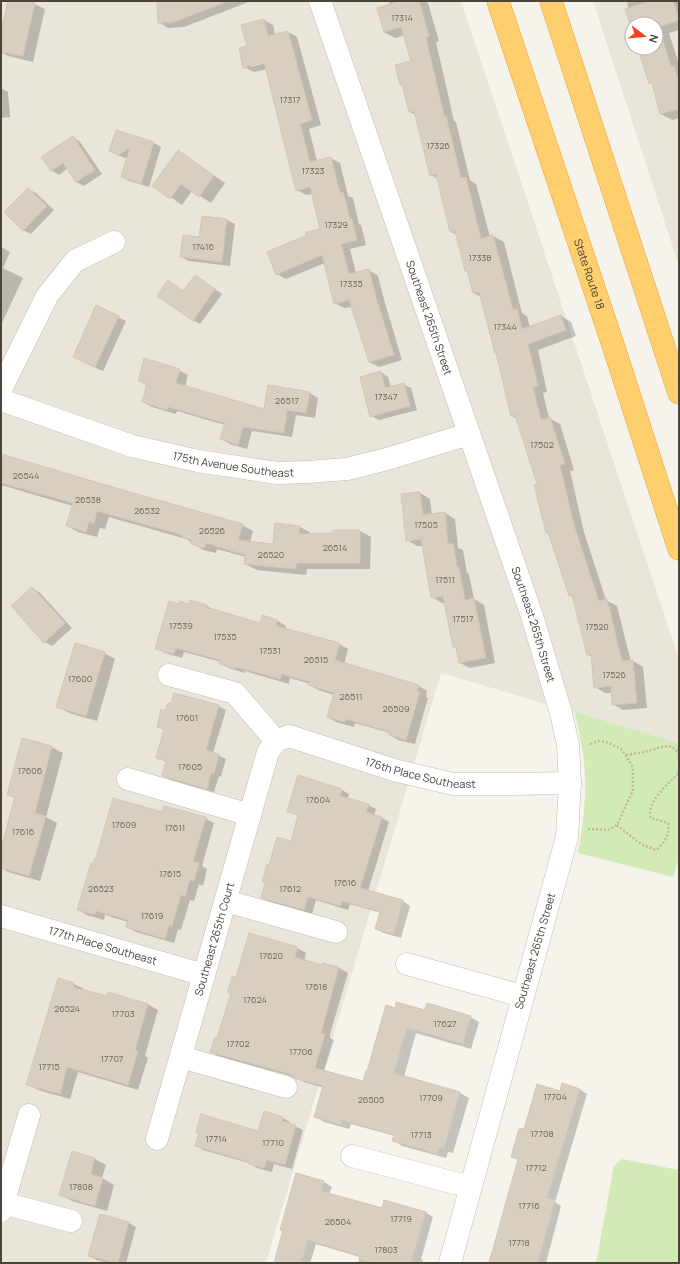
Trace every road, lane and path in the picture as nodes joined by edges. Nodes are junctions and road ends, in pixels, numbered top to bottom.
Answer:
1 (320, 1) edge
2 (498, 1) edge
3 (551, 1) edge
4 (114, 242) dead end
5 (1, 388) edge
6 (679, 393) edge
7 (1, 400) edge
8 (469, 434) junction
9 (679, 549) edge
10 (169, 675) dead end
11 (276, 741) junction
12 (568, 752) junction
13 (679, 754) edge
14 (626, 755) junction
15 (679, 770) edge
16 (128, 780) dead end
17 (570, 783) junction
18 (250, 815) junction
19 (617, 825) junction
20 (567, 828) junction
21 (226, 901) junction
22 (1, 916) edge
23 (336, 932) dead end
24 (407, 964) dead end
25 (204, 975) junction
26 (522, 996) junction
27 (181, 1057) junction
28 (286, 1086) dead end
29 (29, 1115) dead end
30 (157, 1139) dead end
31 (352, 1156) dead end
32 (470, 1187) junction
33 (2, 1207) edge
34 (71, 1222) dead end
35 (450, 1263) edge

1 - 8 street, Southeast 265th Street
2 - 9 highway, State Route 18
3 - 6 highway
4 - 5 street
7 - 8 street, 175th Avenue Southeast
8 - 12 street, Southeast 265th Street
10 - 11 street
11 - 17 street, 176th Place Southeast
11 - 18 street, Southeast 265th Court
12 - 14 path
12 - 17 street, Southeast 265th Street
13 - 14 path
14 - 19 path
15 - 19 path
16 - 18 street
17 - 20 street, Southeast 265th Street
18 - 21 street, Southeast 265th Court
19 - 20 path
20 - 26 street, Southeast 265th Street
21 - 23 street
21 - 25 street, Southeast 265th Court
22 - 25 street, 177th Place Southeast
24 - 26 street
25 - 27 street, Southeast 265th Court
26 - 32 street, Southeast 265th Street
27 - 28 street
27 - 30 street, Southeast 265th Court
29 - 33 street
31 - 32 street
32 - 35 street, Southeast 265th Street
33 - 34 street

